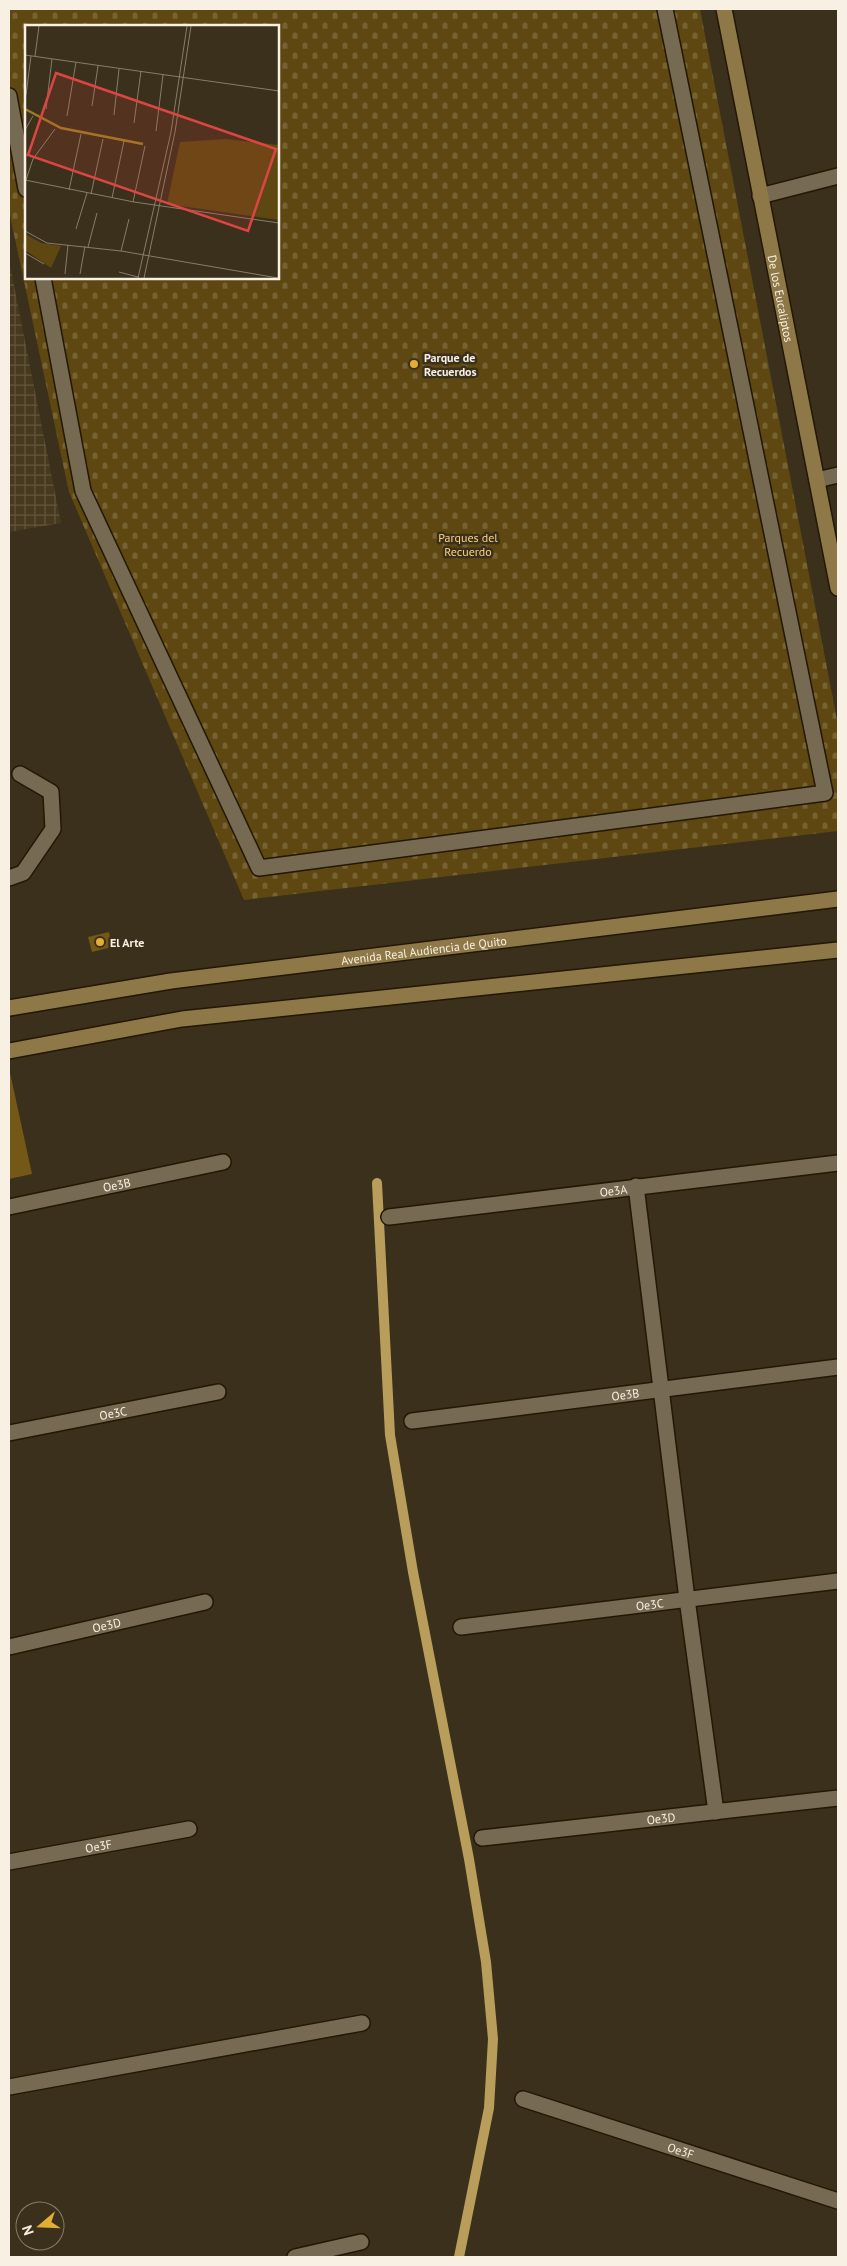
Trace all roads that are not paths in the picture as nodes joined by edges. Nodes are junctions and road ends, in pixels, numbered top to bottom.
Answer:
1 (665, 9) edge
2 (724, 9) edge
3 (9, 96) edge
4 (838, 176) edge
5 (25, 184) edge
6 (760, 196) junction
7 (43, 279) edge
8 (838, 475) edge
9 (817, 480) junction
10 (838, 588) edge
11 (20, 774) dead end
12 (9, 878) edge
13 (838, 899) edge
14 (838, 950) edge
15 (9, 1008) edge
16 (9, 1051) edge
17 (223, 1162) dead end
18 (838, 1163) edge
19 (636, 1186) junction
20 (9, 1207) edge
21 (389, 1217) dead end
22 (838, 1367) edge
23 (660, 1390) junction
24 (218, 1392) dead end
25 (412, 1421) dead end
26 (9, 1433) edge
27 (838, 1581) edge
28 (687, 1599) junction
29 (205, 1602) dead end
30 (461, 1626) dead end
31 (9, 1647) edge
32 (838, 1798) edge
33 (716, 1812) junction
34 (189, 1829) dead end
35 (482, 1838) dead end
36 (9, 1862) edge
37 (362, 2023) dead end
38 (9, 2087) edge
39 (523, 2099) dead end
40 (838, 2201) edge
41 (361, 2242) dead end
42 (295, 2257) edge

1 - 7 street
2 - 6 main road, De los Eucaliptos
3 - 5 street
4 - 6 street
6 - 9 main road, De los Eucaliptos
8 - 9 street
9 - 10 main road, De los Eucaliptos
11 - 12 street
13 - 15 main road, Avenida Real Audiencia de Quito
14 - 16 main road
17 - 20 street, Oe3B
18 - 19 street, Oe3A
19 - 21 street, Oe3A
19 - 23 street
22 - 23 street, Oe3B
23 - 25 street, Oe3B
23 - 28 street
24 - 26 street, Oe3C
27 - 28 street, Oe3C
28 - 30 street, Oe3C
28 - 33 street
29 - 31 street, Oe3D
32 - 33 street, Oe3D
33 - 35 street, Oe3D
34 - 36 street, Oe3F
37 - 38 street
39 - 40 street, Oe3F
41 - 42 street

